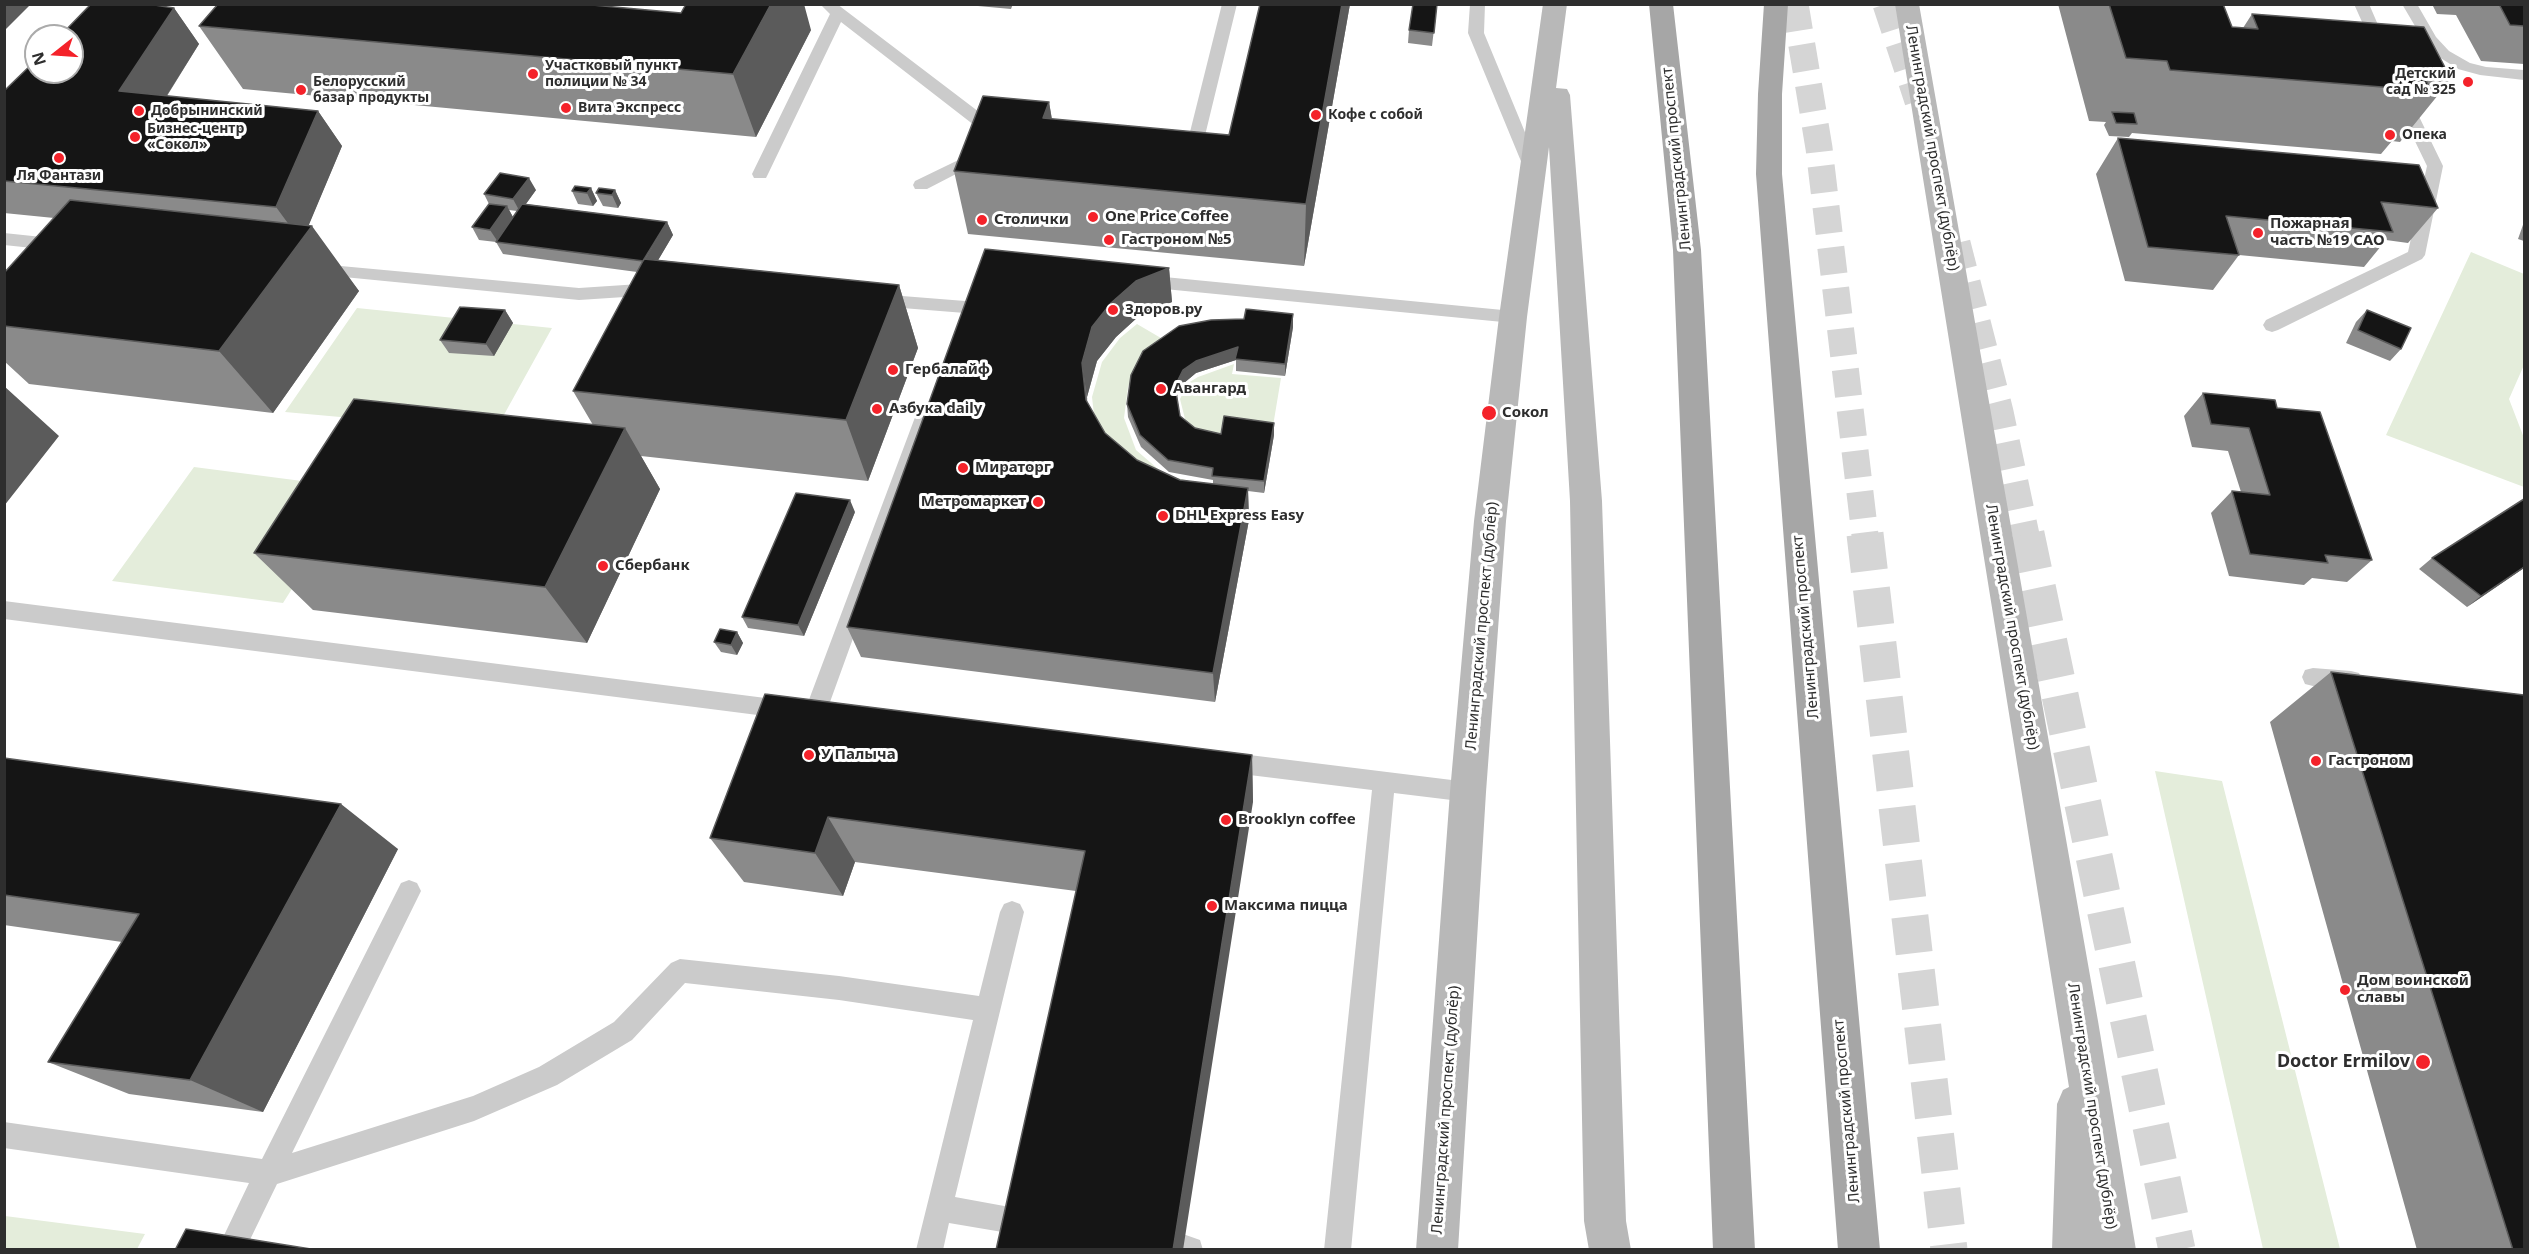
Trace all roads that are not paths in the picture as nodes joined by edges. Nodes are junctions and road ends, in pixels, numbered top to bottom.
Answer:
1 (1230, 4) edge
2 (1478, 4) edge
3 (1661, 4) edge
4 (1776, 4) edge
5 (1907, 4) edge
6 (2361, 4) edge
7 (2409, 4) edge
8 (832, 9) edge
9 (1554, 16) edge
10 (2388, 64) edge
11 (2524, 75) edge
12 (2397, 86) edge
13 (1169, 154) edge
14 (1533, 171) junction
15 (760, 174) dead end
16 (921, 185) dead end
17 (4, 239) edge
18 (83, 247) edge
19 (308, 268) dead end
20 (1121, 278) edge
21 (972, 286) edge
22 (673, 288) edge
23 (856, 298) edge
24 (965, 307) junction
25 (1513, 317) junction
26 (2272, 326) dead end
27 (957, 329) edge
28 (932, 395) edge
29 (4, 610) edge
30 (2313, 677) dead end
31 (2371, 682) edge
32 (814, 712) junction
33 (838, 715) edge
34 (1205, 759) edge
35 (1384, 782) junction
36 (1468, 792) junction
37 (409, 891) dead end
38 (1012, 912) dead end
39 (989, 1010) junction
40 (2079, 1021) junction
41 (4, 1135) edge
42 (268, 1173) junction
43 (939, 1208) junction
44 (1026, 1223) edge
45 (230, 1250) edge
46 (929, 1250) edge
47 (1337, 1250) edge
48 (1437, 1250) edge
49 (1610, 1250) edge
50 (1734, 1250) edge
51 (1859, 1250) edge
52 (2073, 1250) edge
53 (2115, 1250) edge

1 - 13 lane
2 - 14 lane
3 - 50 main road, Ленинградский проспект
4 - 51 main road, Ленинградский проспект
5 - 40 main road, Ленинградский проспект (дублёр)
6 - 10 lane
7 - 11 lane
8 - 15 lane
8 - 16 lane
9 - 14 main road, Ленинградский проспект (дублёр)
9 - 49 main road
12 - 26 lane
14 - 25 main road, Ленинградский проспект (дублёр)
17 - 18 lane
19 - 22 lane
20 - 25 lane
21 - 24 lane
23 - 24 lane
24 - 27 lane
25 - 36 main road, Ленинградский проспект (дублёр)
28 - 32 lane
29 - 32 lane
30 - 31 lane
32 - 33 lane
34 - 35 lane
35 - 36 lane
35 - 47 lane
36 - 48 main road, Ленинградский проспект (дублёр)
37 - 42 lane
38 - 39 lane
39 - 42 lane
39 - 43 lane
40 - 52 main road
40 - 53 main road, Ленинградский проспект (дублёр)
41 - 42 lane
42 - 45 lane
43 - 44 lane
43 - 46 lane

